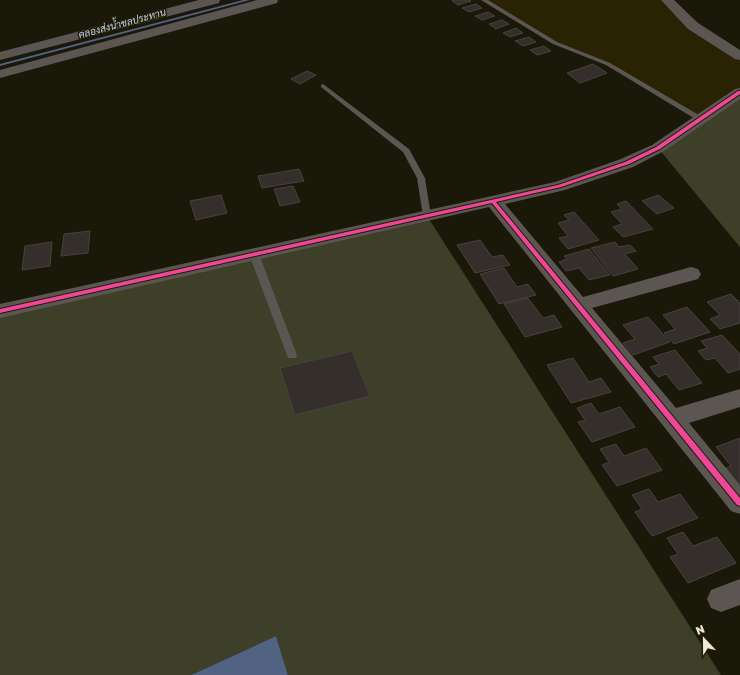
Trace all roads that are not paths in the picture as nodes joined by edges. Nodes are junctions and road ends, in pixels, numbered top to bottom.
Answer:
1 (214, 0) edge
2 (272, 0) edge
3 (484, 0) edge
4 (667, 0) edge
5 (0, 56) edge
6 (740, 56) edge
7 (0, 74) edge
8 (323, 86) dead end
9 (740, 92) edge
10 (700, 118) junction
11 (493, 201) junction
12 (427, 216) junction
13 (254, 254) junction
14 (691, 274) dead end
15 (578, 305) junction
16 (0, 311) edge
17 (292, 355) dead end
18 (740, 398) edge
19 (672, 419) junction
20 (740, 503) edge

1 - 5 street
2 - 7 street
3 - 10 lane
4 - 6 street
8 - 12 lane
9 - 10 street
10 - 11 street
11 - 12 street
11 - 15 street
12 - 13 street
13 - 16 street
13 - 17 lane
14 - 15 street
15 - 19 street
18 - 19 street
19 - 20 street

